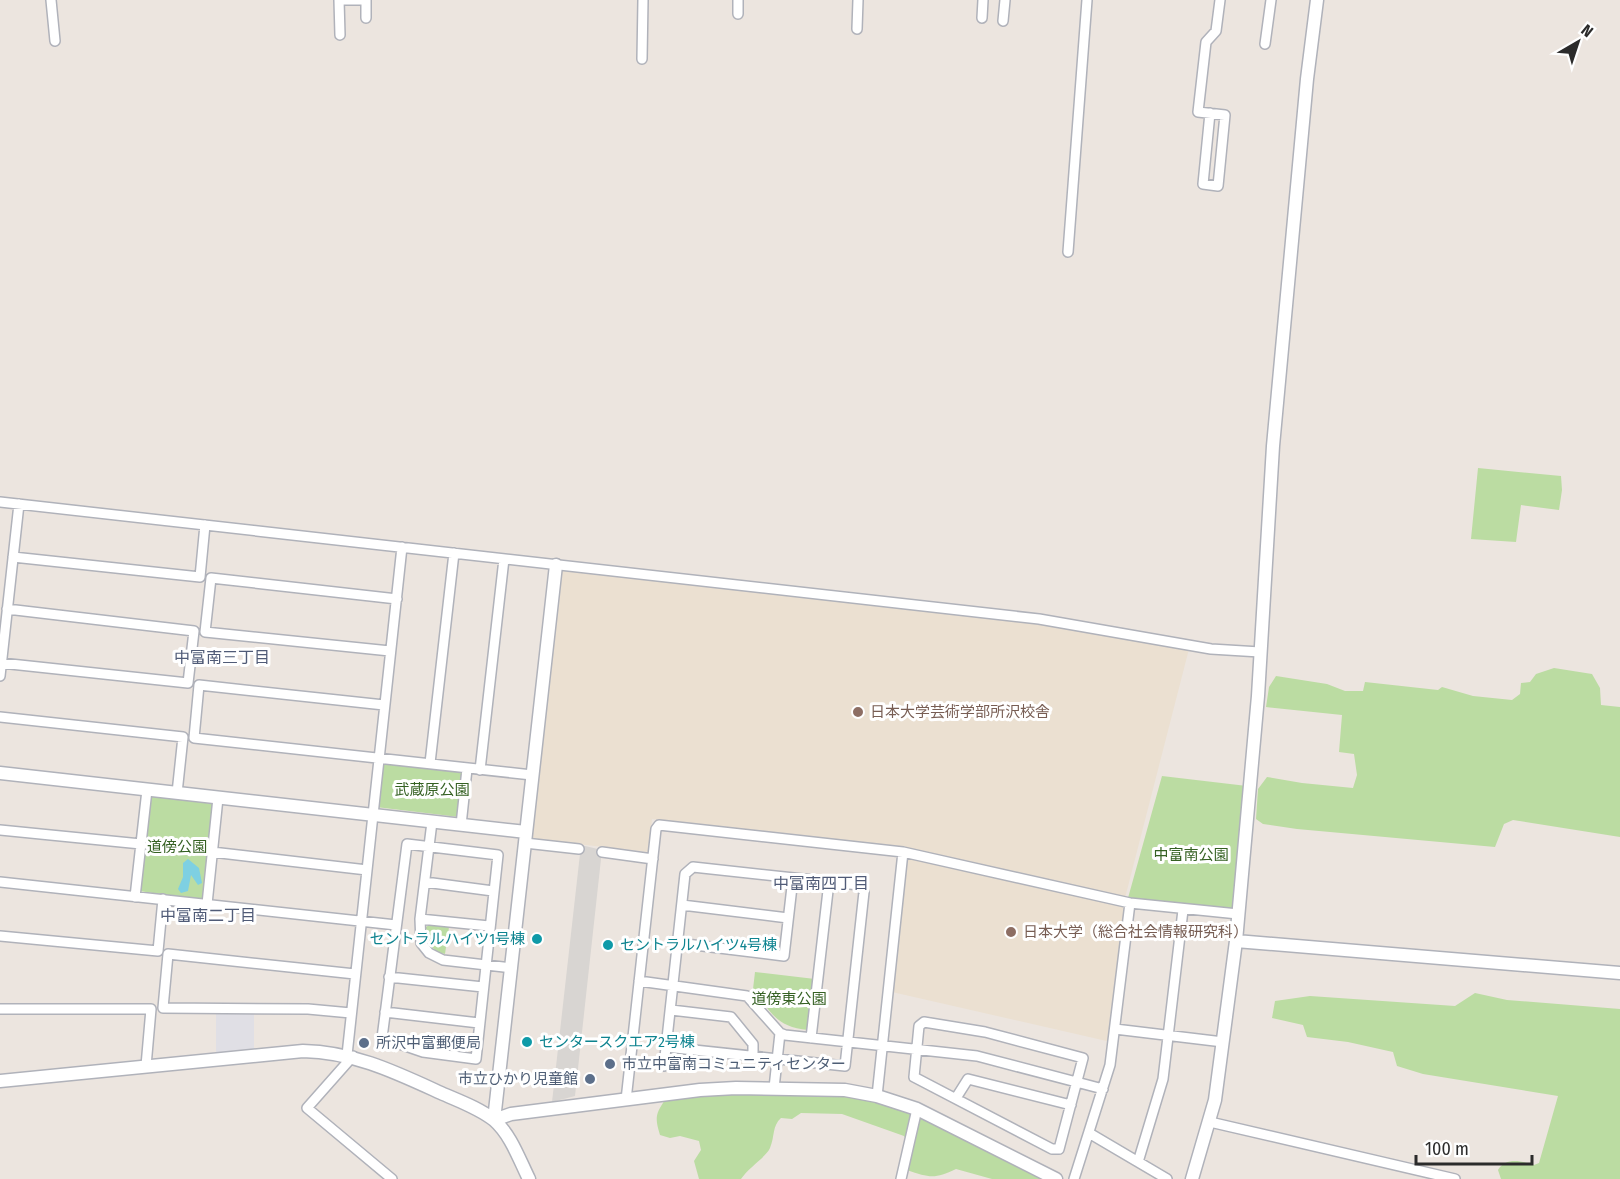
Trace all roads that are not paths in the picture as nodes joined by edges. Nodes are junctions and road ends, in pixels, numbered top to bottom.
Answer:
1 (51, 0) edge
2 (339, 0) edge
3 (642, 0) edge
4 (738, 0) edge
5 (858, 0) edge
6 (983, 0) edge
7 (1005, 0) edge
8 (1088, 0) edge
9 (1220, 0) edge
10 (1271, 0) edge
11 (1317, 0) edge
12 (738, 14) dead end
13 (366, 18) dead end
14 (982, 18) dead end
15 (1003, 21) dead end
16 (857, 29) dead end
17 (340, 35) dead end
18 (55, 41) dead end
19 (1265, 44) dead end
20 (642, 59) dead end
21 (1210, 113) junction
22 (1068, 252) dead end
23 (0, 502) edge
24 (19, 504) junction
25 (205, 525) junction
26 (402, 547) junction
27 (454, 553) junction
28 (13, 557) junction
29 (504, 559) junction
30 (556, 565) junction
31 (397, 599) junction
32 (8, 609) junction
33 (2, 637) edge
34 (390, 651) junction
35 (1260, 652) junction
36 (2, 663) junction
37 (0, 676) edge
38 (384, 705) junction
39 (0, 717) edge
40 (378, 758) junction
41 (430, 764) junction
42 (467, 769) junction
43 (480, 770) junction
44 (0, 773) edge
45 (532, 775) junction
46 (147, 790) junction
47 (177, 793) junction
48 (218, 798) junction
49 (372, 814) junction
50 (432, 822) junction
51 (461, 825) junction
52 (0, 830) edge
53 (526, 837) junction
54 (141, 844) junction
55 (429, 847) junction
56 (579, 849) dead end
57 (212, 852) junction
58 (602, 852) dead end
59 (903, 852) junction
60 (653, 859) junction
61 (366, 870) junction
62 (793, 878) junction
63 (0, 882) edge
64 (425, 882) junction
65 (829, 882) junction
66 (494, 891) junction
67 (135, 897) junction
68 (163, 899) junction
69 (1130, 903) junction
70 (207, 904) junction
71 (682, 905) junction
72 (1184, 910) junction
73 (1238, 914) junction
74 (788, 918) junction
75 (420, 919) junction
76 (360, 921) junction
77 (396, 925) junction
78 (489, 926) junction
79 (0, 936) edge
80 (1236, 941) junction
81 (678, 943) junction
82 (485, 965) junction
83 (512, 968) junction
84 (1620, 973) edge
85 (355, 974) junction
86 (389, 977) junction
87 (639, 981) junction
88 (673, 984) junction
89 (483, 987) junction
90 (0, 1009) edge
91 (670, 1010) junction
92 (385, 1012) junction
93 (351, 1013) junction
94 (479, 1023) junction
95 (1115, 1029) junction
96 (780, 1032) junction
97 (1168, 1036) junction
98 (811, 1038) junction
99 (848, 1042) junction
100 (1223, 1042) junction
101 (882, 1045) junction
102 (666, 1047) junction
103 (917, 1049) junction
104 (350, 1056) junction
105 (753, 1057) junction
106 (777, 1059) junction
107 (146, 1066) junction
108 (664, 1066) dead end
109 (0, 1081) edge
110 (1077, 1082) junction
111 (774, 1088) junction
112 (1103, 1089) junction
113 (877, 1096) junction
114 (956, 1098) junction
115 (626, 1100) junction
116 (1071, 1105) junction
117 (917, 1109) junction
118 (494, 1120) junction
119 (1210, 1122) junction
120 (1089, 1132) junction
121 (1138, 1162) junction
122 (392, 1179) edge
123 (529, 1179) edge
124 (901, 1179) edge
125 (1056, 1179) edge
126 (1074, 1179) edge
127 (1167, 1179) edge
128 (1192, 1179) edge
129 (1455, 1179) edge

1 - 18 street
2 - 13 street
2 - 17 street
3 - 20 street
4 - 12 street
5 - 16 street
6 - 14 street
7 - 15 street
8 - 22 street
9 - 21 street
10 - 19 street
11 - 35 street
21 - 21 street
23 - 24 street
24 - 25 street
24 - 28 street
25 - 26 street
25 - 28 street
26 - 27 street
26 - 31 street
27 - 29 street
27 - 41 street
28 - 32 street
29 - 30 street
29 - 43 street
30 - 35 street
30 - 45 street
31 - 34 street
31 - 34 street
32 - 33 street
32 - 36 street
33 - 36 street
34 - 38 street
35 - 73 street
36 - 37 street
38 - 40 street
38 - 40 street
39 - 47 street
40 - 41 street
40 - 49 street
41 - 42 street
42 - 43 street
42 - 51 street
43 - 45 street
44 - 46 street
45 - 53 street
46 - 47 street
46 - 54 street
47 - 48 street
48 - 49 street
48 - 57 street
49 - 50 street
49 - 61 street
50 - 51 street
50 - 55 street
51 - 53 street
52 - 54 street
53 - 56 street
53 - 83 street
54 - 67 street
55 - 64 street
55 - 66 street
55 - 77 street
57 - 61 street
57 - 70 street
58 - 60 street
59 - 60 street
59 - 69 street
59 - 101 street
60 - 87 street
61 - 76 street
62 - 65 street
62 - 71 street
62 - 74 street
63 - 67 street
64 - 66 street
64 - 75 street
65 - 98 street
65 - 99 street
66 - 78 street
67 - 68 street
68 - 70 street
68 - 79 street
69 - 72 street
69 - 95 street
70 - 76 street
71 - 74 street
71 - 81 street
72 - 73 street
72 - 97 street
73 - 80 street
74 - 81 street
75 - 78 street
75 - 82 street
76 - 77 street
76 - 85 street
77 - 86 street
78 - 82 street
80 - 84 street
80 - 100 street
81 - 88 street
82 - 83 street
82 - 89 street
83 - 118 street
85 - 93 street
85 - 93 street
86 - 89 street
86 - 92 street
87 - 88 street
87 - 115 street
88 - 91 street
88 - 96 street
89 - 94 street
90 - 107 street
91 - 102 street
91 - 105 street
92 - 94 street
92 - 94 street
93 - 104 street
95 - 97 street
95 - 112 street
96 - 98 street
96 - 106 street
97 - 100 street
97 - 121 street
98 - 99 street
99 - 101 street
99 - 106 street
100 - 119 street
101 - 103 street
101 - 113 street
102 - 105 street
102 - 108 street
103 - 110 street
103 - 110 street
103 - 114 street
104 - 107 street
104 - 118 street
104 - 122 street
105 - 106 street
106 - 111 street
107 - 109 street
110 - 112 street
110 - 116 street
111 - 113 street
111 - 115 street
112 - 120 street
113 - 117 street
114 - 116 street
114 - 116 street
115 - 118 street
117 - 124 street
117 - 125 street
118 - 123 street
119 - 128 street
119 - 129 street
120 - 121 street
120 - 126 street
121 - 127 street

